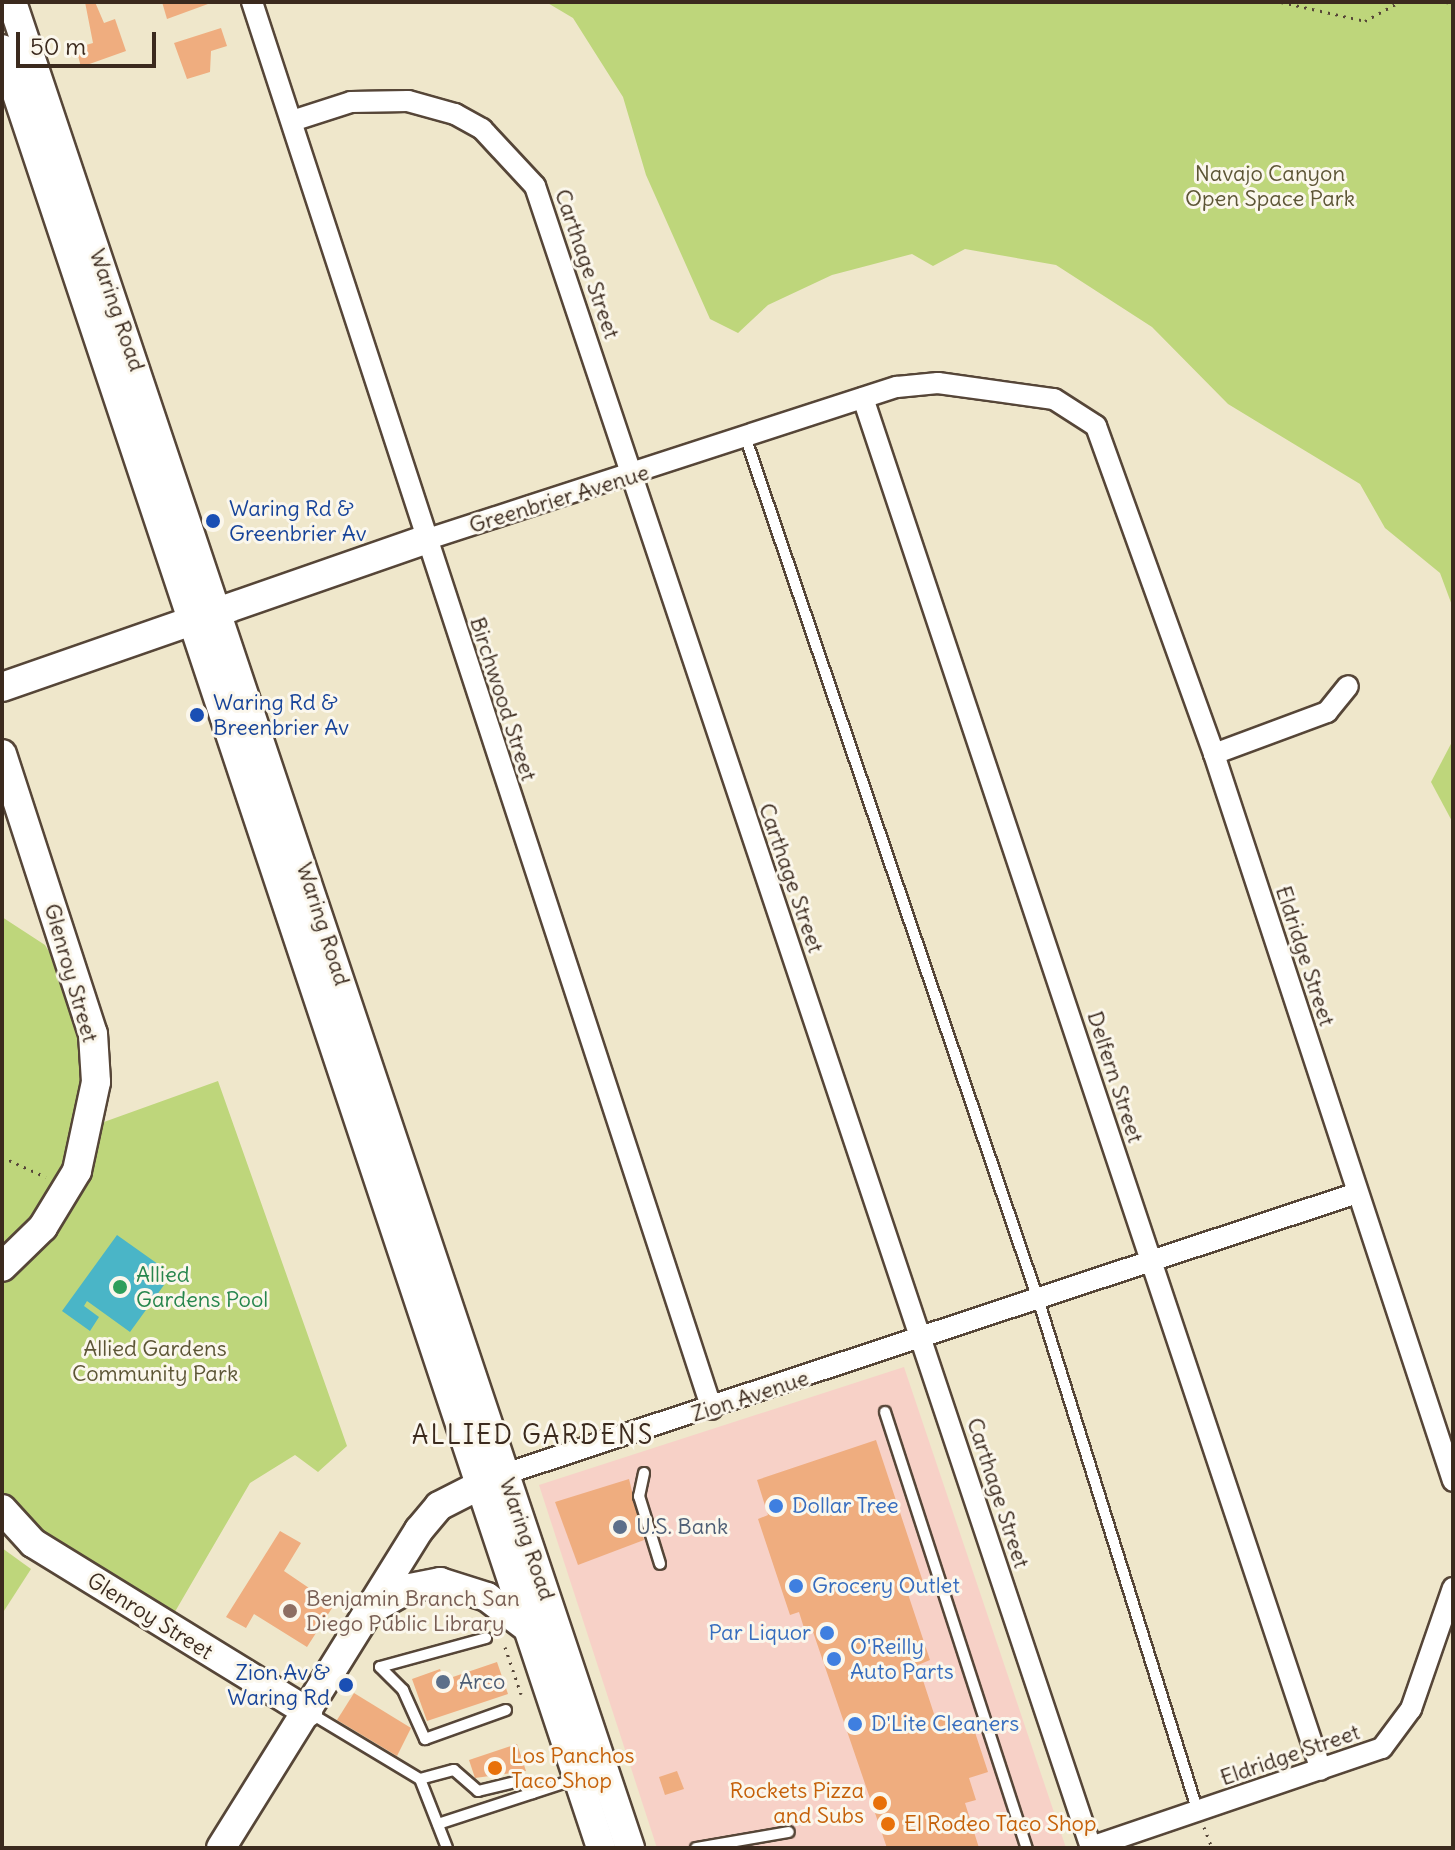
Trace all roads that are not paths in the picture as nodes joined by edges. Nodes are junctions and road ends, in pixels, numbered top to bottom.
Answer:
1 (12, 2) edge
2 (252, 2) edge
3 (2, 49) edge
4 (292, 121) junction
5 (863, 398) junction
6 (746, 439) junction
7 (1109, 446) joint
8 (631, 478) junction
9 (425, 540) junction
10 (207, 620) junction
11 (1348, 686) dead end
12 (2, 687) edge
13 (2, 754) edge
14 (1214, 754) junction
15 (1357, 1193) junction
16 (1151, 1261) junction
17 (2, 1267) edge
18 (1038, 1299) junction
19 (921, 1340) junction
20 (712, 1409) junction
21 (885, 1412) dead end
22 (644, 1473) dead end
23 (492, 1478) junction
24 (1453, 1481) edge
25 (2, 1509) edge
26 (660, 1564) dead end
27 (1453, 1588) edge
28 (369, 1612) junction
29 (526, 1627) junction
30 (486, 1638) dead end
31 (506, 1710) dead end
32 (308, 1712) junction
33 (1321, 1770) junction
34 (578, 1778) junction
35 (420, 1779) junction
36 (532, 1793) junction
37 (1198, 1812) junction
38 (438, 1824) junction
39 (789, 1832) dead end
40 (224, 1847) edge
41 (447, 1848) edge
42 (601, 1848) edge
43 (630, 1848) edge
44 (696, 1848) edge
45 (1027, 1848) edge
46 (1091, 1848) edge

1 - 10 main road, Waring Road
2 - 4 street, Birchwood Street
3 - 10 main road, Waring Road
4 - 8 street, Carthage Street
4 - 9 street, Birchwood Street
5 - 6 street, Greenbrier Avenue
5 - 7 street, Greenbrier Avenue
5 - 16 street, Delfern Street
6 - 8 street, Greenbrier Avenue
6 - 18 lane
7 - 14 street, Eldridge Street
8 - 9 street, Greenbrier Avenue
8 - 19 street, Carthage Street
9 - 10 main road, Greenbrier Avenue
9 - 20 street, Birchwood Street
10 - 12 main road, Greenbrier Avenue
10 - 23 main road, Waring Road
11 - 14 street
13 - 17 main road, Glenroy Street
14 - 15 street, Eldridge Street
15 - 16 street, Zion Avenue
15 - 24 street, Eldridge Street
16 - 18 street, Zion Avenue
16 - 33 street, Delfern Street
18 - 19 street, Zion Avenue
18 - 37 lane
19 - 20 street, Zion Avenue
19 - 46 street, Carthage Street
20 - 23 street, Zion Avenue
21 - 45 lane
22 - 26 lane
23 - 28 main road, Zion Avenue
23 - 29 main road, Waring Road
23 - 43 main road, Waring Road
25 - 32 main road, Glenroy Street
27 - 33 street, Eldridge Street
28 - 29 main road
28 - 32 main road, Zion Avenue
29 - 34 main road, Waring Road
30 - 31 lane
32 - 35 lane
32 - 40 main road, Zion Avenue
33 - 37 street, Eldridge Street
34 - 36 lane
34 - 42 main road, Waring Road
35 - 36 lane
35 - 38 lane
36 - 38 lane
37 - 46 street, Eldridge Street
38 - 41 lane
39 - 44 lane

